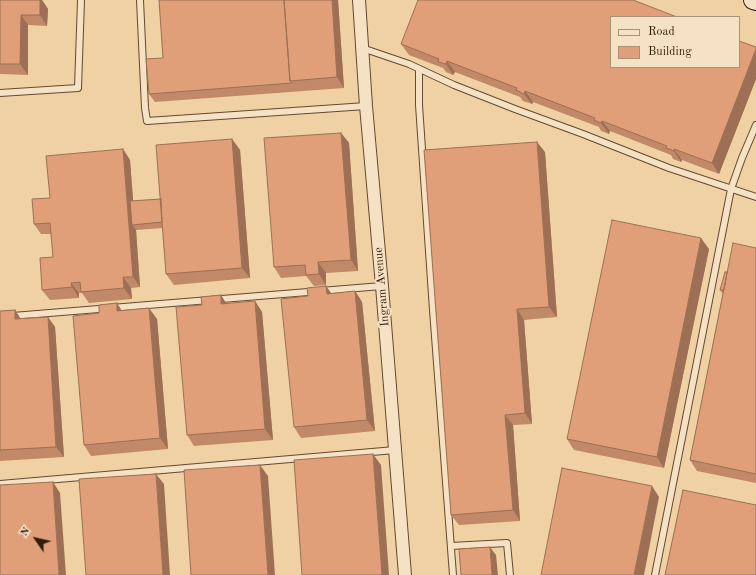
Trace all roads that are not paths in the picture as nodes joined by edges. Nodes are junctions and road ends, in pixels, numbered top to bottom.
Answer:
1 (81, 0) edge
2 (140, 0) edge
3 (359, 0) edge
4 (362, 48) junction
5 (419, 69) junction
6 (0, 93) edge
7 (366, 106) junction
8 (756, 125) edge
9 (732, 188) junction
10 (756, 197) edge
11 (382, 286) junction
12 (0, 317) edge
13 (395, 450) junction
14 (0, 484) edge
15 (451, 546) junction
16 (405, 575) edge
17 (453, 575) edge
18 (510, 575) edge
19 (655, 575) edge

1 - 6 lane
2 - 7 lane
3 - 4 street, Ingram Avenue
4 - 5 lane
4 - 7 street, Ingram Avenue
5 - 9 lane
5 - 15 lane
7 - 11 street, Ingram Avenue
8 - 9 lane
9 - 10 lane
9 - 19 lane
11 - 12 lane
11 - 13 street, Ingram Avenue
13 - 14 lane
13 - 16 street, Ingram Avenue
15 - 17 lane
15 - 18 lane

